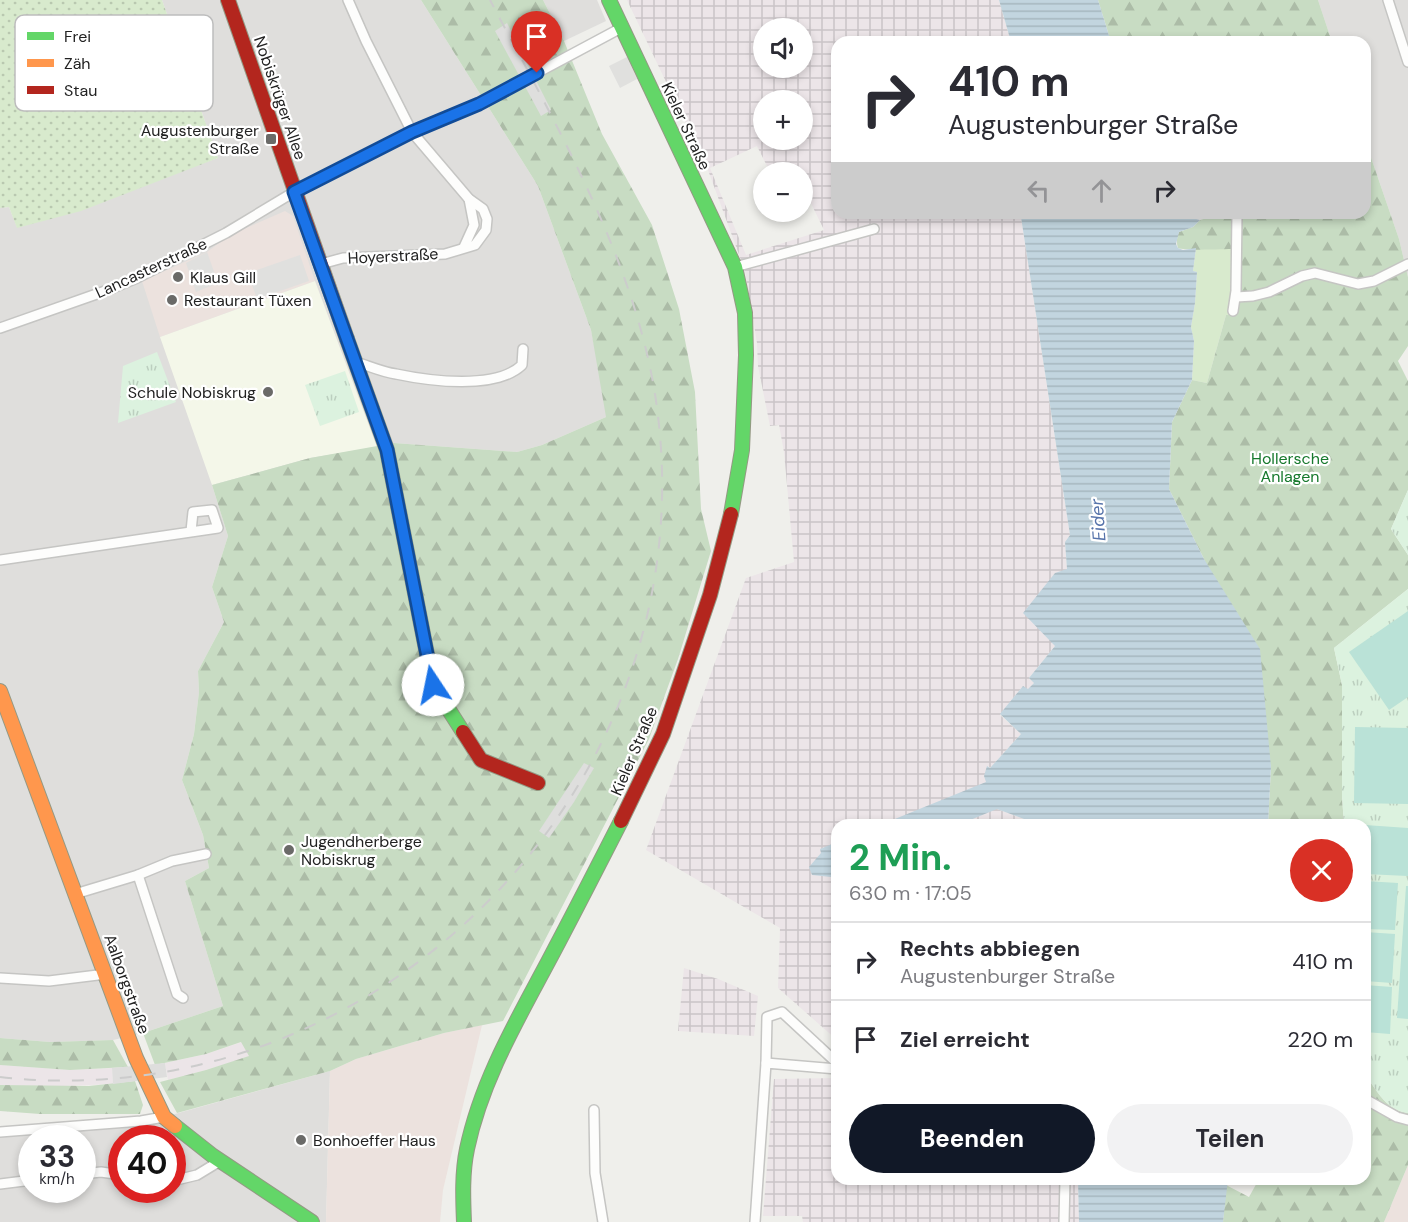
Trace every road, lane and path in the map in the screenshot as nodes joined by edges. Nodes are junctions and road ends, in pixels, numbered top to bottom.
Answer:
1 (228, 0) edge
2 (348, 0) edge
3 (609, 0) edge
4 (1388, 0) edge
5 (621, 28) junction
6 (1407, 56) edge
7 (412, 132) junction
8 (294, 192) junction
9 (469, 200) junction
10 (1237, 219) edge
11 (874, 229) dead end
12 (464, 247) junction
13 (321, 264) junction
14 (1408, 264) edge
15 (735, 267) junction
16 (1236, 297) junction
17 (1233, 311) dead end
18 (0, 328) edge
19 (523, 349) dead end
20 (356, 362) junction
21 (191, 531) dead end
22 (0, 560) edge
23 (0, 691) edge
24 (538, 783) dead end
25 (206, 854) dead end
26 (138, 875) junction
27 (75, 894) junction
28 (106, 974) junction
29 (0, 978) edge
30 (183, 998) dead end
31 (831, 1057) edge
32 (766, 1063) junction
33 (831, 1068) edge
34 (1371, 1102) edge
35 (594, 1110) dead end
36 (164, 1117) junction
37 (1408, 1120) edge
38 (0, 1132) edge
39 (220, 1161) junction
40 (186, 1178) edge
41 (18, 1182) edge
42 (0, 1184) edge
43 (1065, 1185) edge
44 (312, 1222) edge
45 (464, 1222) edge
46 (603, 1222) edge
47 (755, 1222) edge
48 (1064, 1222) edge

1 - 8 street, Nobiskrüger Allee
2 - 7 street, Hoyerstraße
3 - 5 street, Kieler Straße
4 - 6 street
5 - 7 street
5 - 15 street, Kieler Straße
7 - 8 street
7 - 9 street, Hoyerstraße
8 - 13 street, Nobiskrüger Allee
8 - 18 street, Lancasterstraße
9 - 12 street
9 - 12 street, Hoyerstraße
10 - 16 street
11 - 15 street
12 - 13 street, Hoyerstraße
13 - 20 street, Nobiskrüger Allee
14 - 16 street
15 - 45 street, Kieler Straße
16 - 17 street
19 - 20 street
20 - 24 street, Nobiskrüger Allee
21 - 22 street
23 - 27 street, Aalborgstraße
25 - 26 street
26 - 27 street
26 - 30 street
27 - 28 street, Aalborgstraße
28 - 29 street
28 - 36 street, Aalborgstraße
31 - 32 street
32 - 33 street
32 - 47 street
34 - 37 street
35 - 46 street
36 - 38 street
36 - 39 street, Aalborgstraße
39 - 40 street
39 - 44 street, Aalborgstraße
41 - 42 street
43 - 48 street

